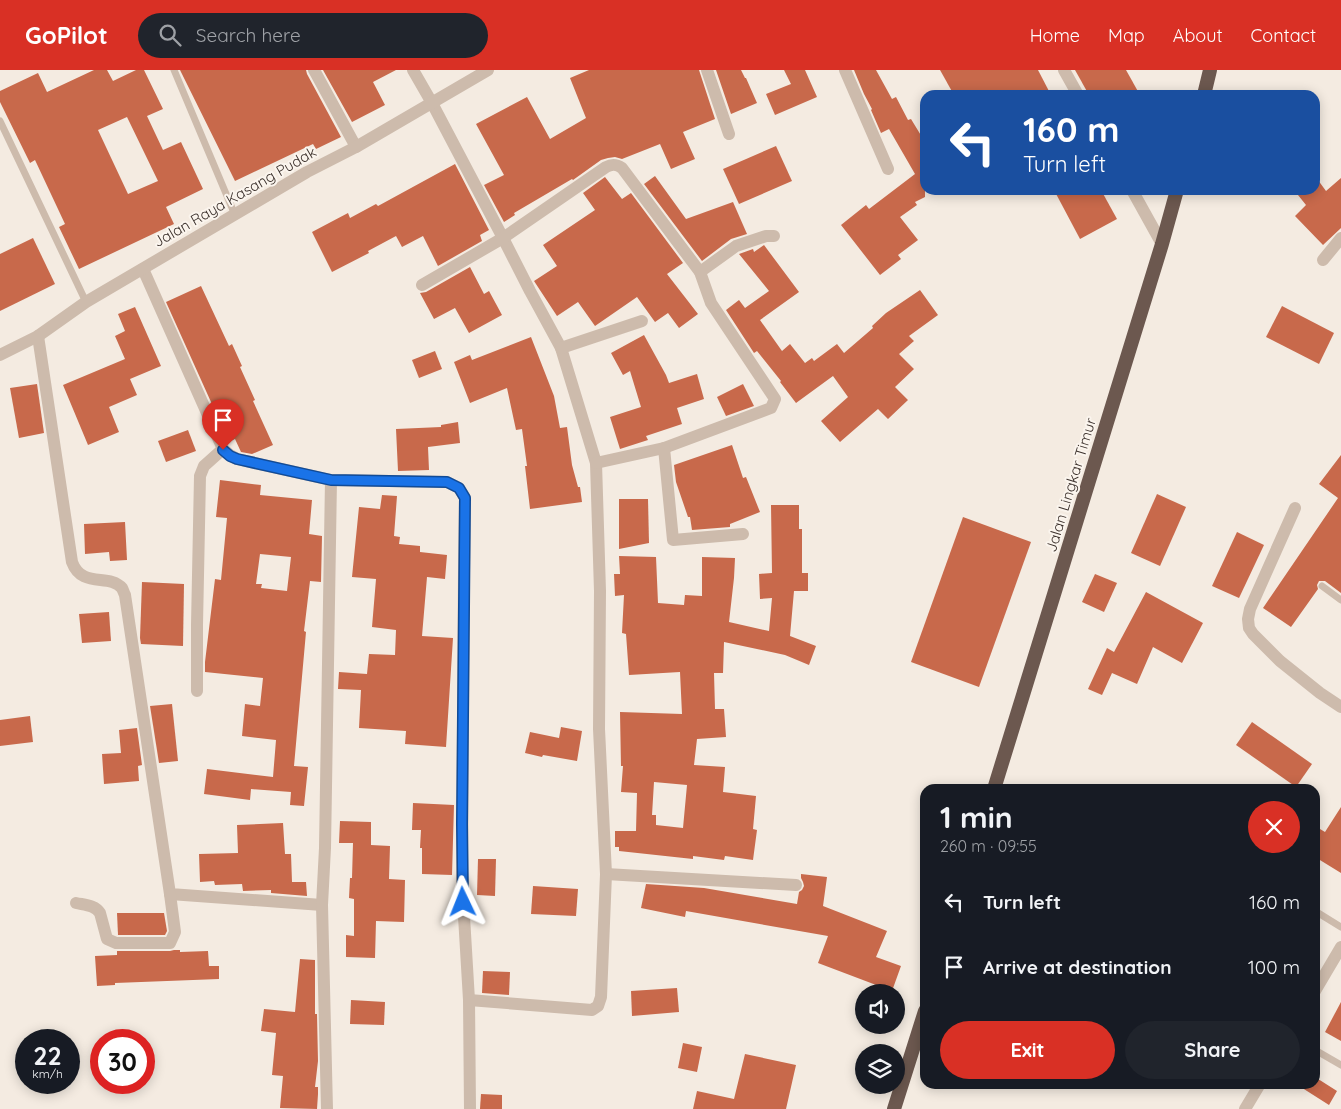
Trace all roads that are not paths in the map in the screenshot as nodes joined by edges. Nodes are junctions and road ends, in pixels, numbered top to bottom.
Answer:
1 (174, 70) edge
2 (314, 70) edge
3 (413, 70) edge
4 (488, 70) edge
5 (707, 70) edge
6 (845, 70) edge
7 (1064, 70) edge
8 (1210, 70) edge
9 (1075, 90) edge
10 (1205, 90) edge
11 (432, 104) junction
12 (0, 121) edge
13 (729, 134) dead end
14 (356, 147) junction
15 (888, 169) dead end
16 (1135, 195) edge
17 (1176, 195) edge
18 (235, 215) junction
19 (774, 236) dead end
20 (503, 238) junction
21 (1341, 238) edge
22 (1162, 244) junction
23 (1323, 260) dead end
24 (143, 269) junction
25 (700, 272) junction
26 (422, 285) dead end
27 (86, 302) junction
28 (642, 321) dead end
29 (38, 336) junction
30 (561, 348) junction
31 (0, 356) edge
32 (664, 448) junction
33 (223, 450) junction
34 (596, 463) junction
35 (331, 480) junction
36 (1295, 508) dead end
37 (743, 534) dead end
38 (1322, 586) dead end
39 (1341, 600) edge
40 (198, 691) dead end
41 (1341, 707) edge
42 (996, 784) edge
43 (606, 874) junction
44 (796, 885) dead end
45 (170, 894) junction
46 (76, 903) dead end
47 (322, 905) junction
48 (1320, 914) edge
49 (1341, 926) edge
50 (1341, 948) edge
51 (1320, 983) edge
52 (469, 1000) junction
53 (920, 1027) edge
54 (1320, 1053) edge
55 (1341, 1065) edge
56 (1257, 1089) edge
57 (327, 1109) edge
58 (470, 1109) edge
59 (894, 1109) edge
60 (1245, 1109) edge

1 - 18 lane
2 - 14 street
3 - 11 street
4 - 11 street, Jalan Raya Kasang Pudak
5 - 13 street
6 - 15 street
7 - 9 street
8 - 10 highway
11 - 14 street, Jalan Raya Kasang Pudak
11 - 20 street
12 - 27 lane
14 - 18 street, Jalan Raya Kasang Pudak
16 - 22 street
17 - 22 highway, Jalan Lingkar Timur
18 - 24 street, Jalan Raya Kasang Pudak
19 - 25 street
20 - 25 street
20 - 26 street
20 - 30 street
21 - 23 street
22 - 42 highway, Jalan Lingkar Timur
24 - 27 street, Jalan Raya Kasang Pudak
24 - 33 street
25 - 32 street
27 - 29 street, Jalan Raya Kasang Pudak
28 - 30 street
29 - 31 street, Jalan Raya Kasang Pudak
29 - 45 street
30 - 34 street
32 - 34 street
32 - 37 street
33 - 35 street
33 - 40 street
34 - 43 street
35 - 47 street
35 - 52 street
36 - 41 street
38 - 39 lane
43 - 44 street
43 - 52 street
45 - 46 street
45 - 47 street
47 - 57 street
48 - 49 lane
50 - 51 street
52 - 58 street
53 - 59 highway
54 - 55 lane
56 - 60 street

